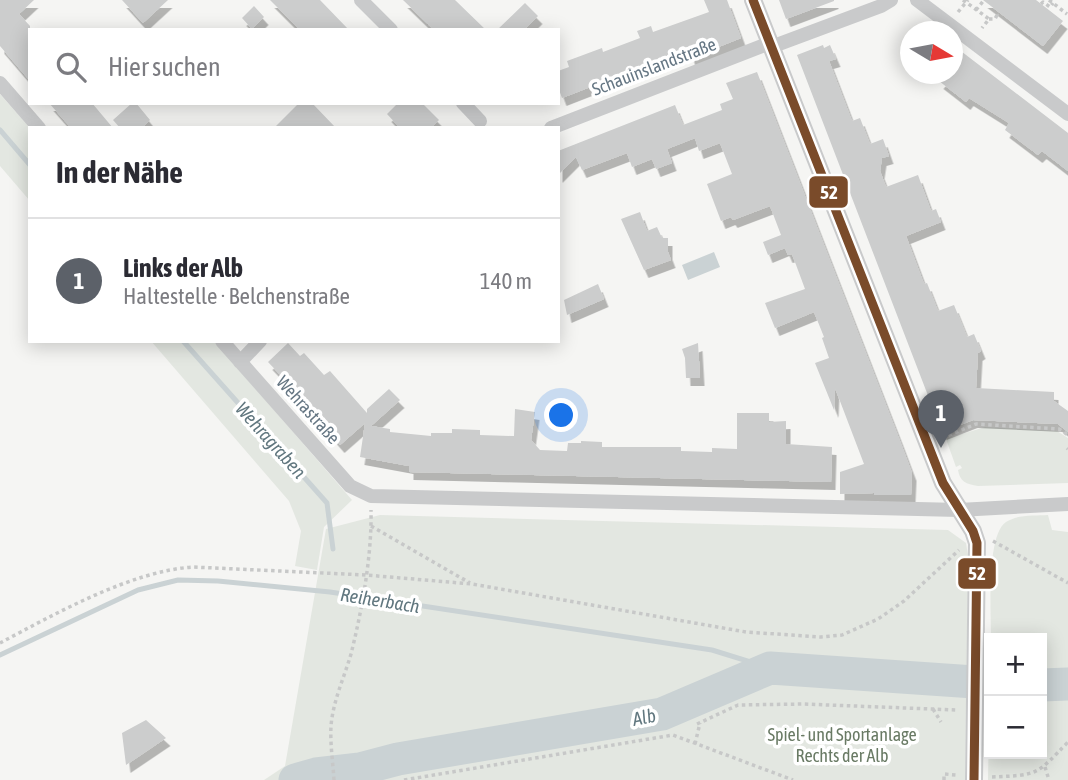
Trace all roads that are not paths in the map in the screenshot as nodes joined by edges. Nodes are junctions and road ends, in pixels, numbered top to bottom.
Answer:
1 (361, 0) edge
2 (753, 0) edge
3 (891, 0) edge
4 (917, 0) edge
5 (389, 28) edge
6 (770, 45) junction
7 (0, 83) edge
8 (464, 105) edge
9 (1068, 114) edge
10 (36, 126) edge
11 (480, 126) edge
12 (556, 126) edge
13 (224, 343) edge
14 (258, 343) edge
15 (240, 362) junction
16 (1068, 504) edge
17 (959, 510) junction
18 (980, 779) edge

1 - 5 street
2 - 6 street
3 - 6 street, Schauinslandstraße
4 - 9 street
6 - 12 street, Schauinslandstraße
6 - 17 street
7 - 10 street
8 - 11 street
13 - 15 street, Wehrastraße
14 - 15 street
15 - 17 street, Wehrastraße
16 - 17 street
17 - 18 street

